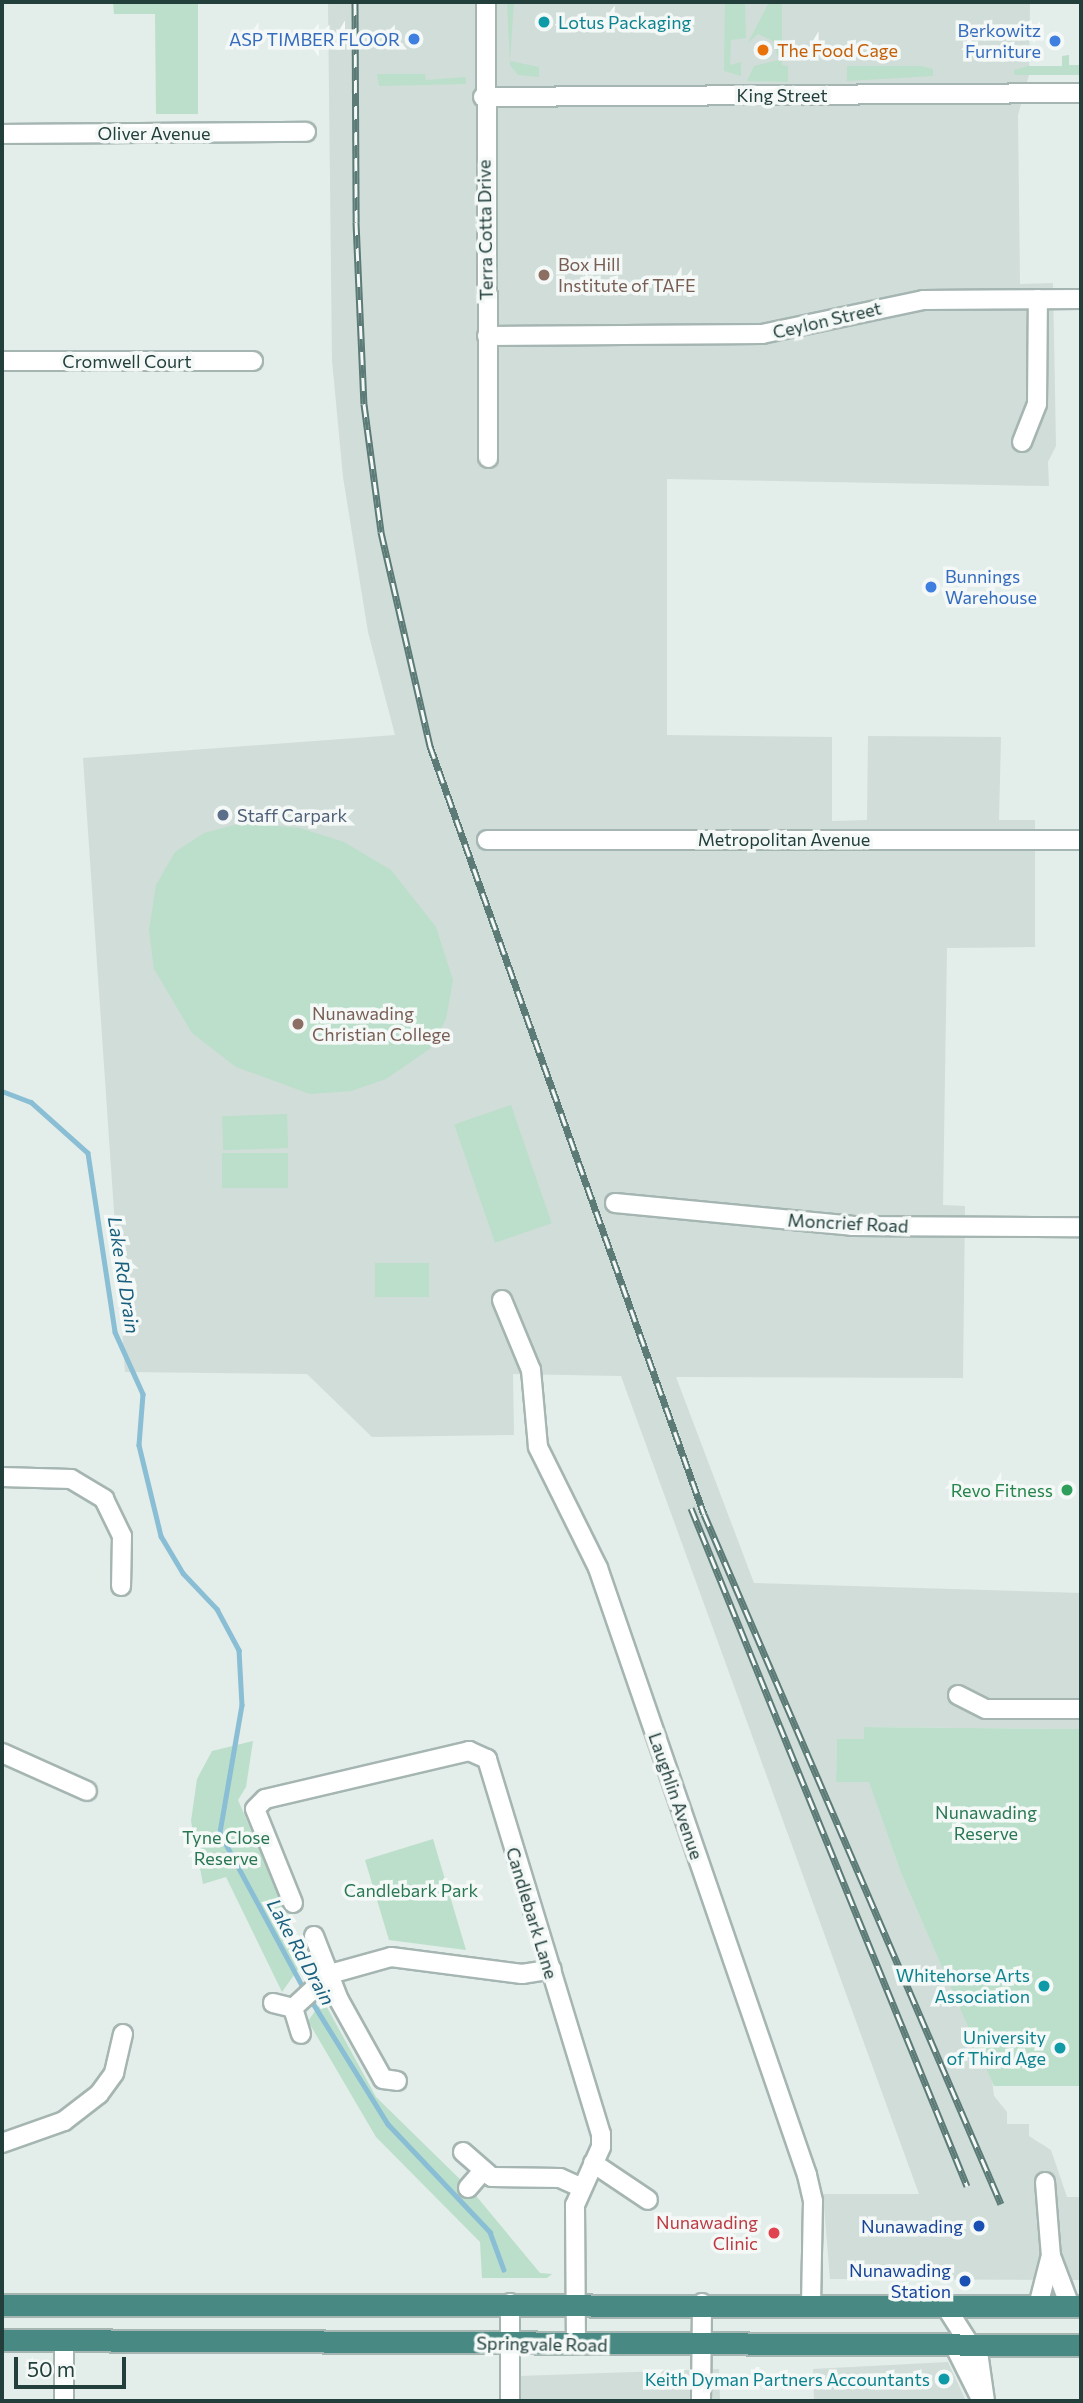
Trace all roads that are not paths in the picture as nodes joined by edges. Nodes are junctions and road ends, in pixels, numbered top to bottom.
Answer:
1 (486, 2) edge
2 (1081, 93) edge
3 (483, 97) junction
4 (306, 132) dead end
5 (2, 134) edge
6 (1038, 299) junction
7 (1081, 299) edge
8 (487, 336) junction
9 (2, 361) edge
10 (253, 361) dead end
11 (1022, 442) dead end
12 (488, 458) dead end
13 (487, 840) dead end
14 (1081, 840) edge
15 (615, 1203) dead end
16 (1081, 1227) edge
17 (502, 1300) dead end
18 (2, 1477) edge
19 (121, 1586) dead end
20 (958, 1695) dead end
21 (1081, 1709) edge
22 (2, 1753) edge
23 (87, 1791) dead end
24 (293, 1903) dead end
25 (314, 1933) dead end
26 (552, 1969) junction
27 (330, 1974) junction
28 (302, 1999) junction
29 (273, 2003) dead end
30 (123, 2034) dead end
31 (301, 2034) dead end
32 (386, 2083) dead end
33 (2, 2143) edge
34 (463, 2151) dead end
35 (593, 2163) junction
36 (481, 2174) junction
37 (1045, 2182) dead end
38 (580, 2186) junction
39 (468, 2188) dead end
40 (648, 2200) dead end
41 (1051, 2256) junction
42 (575, 2302) junction
43 (811, 2302) junction
44 (509, 2303) junction
45 (702, 2303) junction
46 (944, 2304) junction
47 (2, 2305) edge
48 (1038, 2306) junction
49 (1075, 2306) edge
50 (2, 2340) edge
51 (64, 2340) junction
52 (509, 2343) junction
53 (961, 2343) junction
54 (576, 2344) junction
55 (702, 2344) junction
56 (1081, 2345) edge
57 (64, 2401) edge
58 (510, 2401) edge
59 (701, 2401) edge
60 (984, 2401) edge

1 - 3 street, Terra Cotta Drive
2 - 3 street, King Street
3 - 8 street, Terra Cotta Drive
4 - 5 street, Oliver Avenue
6 - 7 street, Ceylon Street
6 - 8 street, Ceylon Street
6 - 11 street
8 - 12 street, Terra Cotta Drive
9 - 10 street, Cromwell Court
13 - 14 street, Metropolitan Avenue
15 - 16 street, Moncrief Road
17 - 43 street, Laughlin Avenue
18 - 19 street
20 - 21 street
22 - 23 street
24 - 26 street, Candlebark Lane
25 - 27 street
26 - 27 street
26 - 35 street, Candlebark Lane
27 - 28 street
27 - 32 street
28 - 29 street
28 - 31 street
30 - 33 street
34 - 36 street
35 - 38 street, Candlebark Lane
35 - 40 street
36 - 38 street
36 - 39 street
37 - 41 street
38 - 42 street, Candlebark Lane
41 - 48 street
41 - 49 street
42 - 44 highway
42 - 45 highway
42 - 54 street, Candlebark Lane
43 - 45 highway
43 - 46 highway
44 - 47 highway
44 - 52 street
45 - 55 street
46 - 48 highway
46 - 53 street
48 - 49 highway
50 - 51 highway, Springvale Road
51 - 52 highway, Springvale Road
51 - 57 street
52 - 54 highway, Springvale Road
52 - 58 street
53 - 55 highway, Springvale Road
53 - 56 highway, Springvale Road
53 - 60 street
54 - 55 highway, Springvale Road
55 - 59 street

